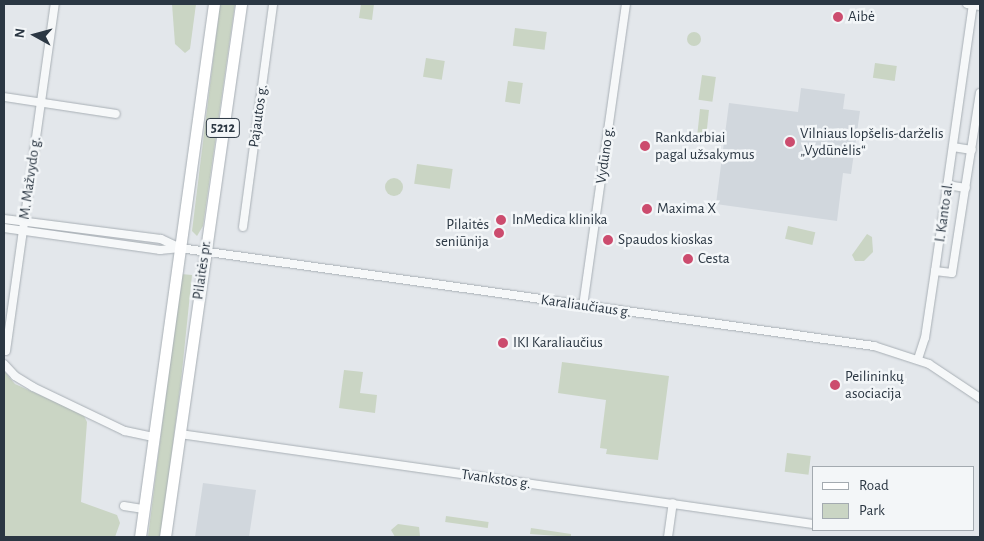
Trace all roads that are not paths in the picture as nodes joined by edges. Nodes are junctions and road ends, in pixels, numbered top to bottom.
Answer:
1 (54, 4) edge
2 (214, 4) edge
3 (241, 4) edge
4 (273, 4) edge
5 (626, 4) edge
6 (973, 5) edge
7 (980, 94) edge
8 (4, 97) edge
9 (41, 103) junction
10 (116, 114) dead end
11 (953, 147) junction
12 (972, 150) junction
13 (947, 185) junction
14 (966, 188) junction
15 (4, 220) edge
16 (243, 227) dead end
17 (4, 228) edge
18 (23, 228) junction
19 (180, 248) junction
20 (205, 252) junction
21 (935, 271) junction
22 (583, 306) junction
23 (6, 352) dead end
24 (918, 359) junction
25 (4, 364) edge
26 (980, 398) edge
27 (180, 434) junction
28 (154, 437) junction
29 (673, 504) junction
30 (124, 506) dead end
31 (144, 509) junction
32 (812, 524) edge
33 (140, 537) edge
34 (165, 537) edge
35 (668, 537) edge

1 - 9 street, M. Mažvydo g.
2 - 19 main road, Pilaitės pr. / 5212
3 - 20 main road, Pilaitės pr. / 5212
4 - 16 street, Pajautos g.
5 - 22 street, Vydūno g.
6 - 11 street, I. Kanto al.
7 - 12 street, I. Kanto al.
8 - 9 street
9 - 10 street
9 - 18 street, M. Mažvydo g.
11 - 12 street
11 - 13 street, I. Kanto al.
12 - 14 street, I. Kanto al.
13 - 14 street
13 - 21 street, I. Kanto al.
14 - 21 street, I. Kanto al.
15 - 18 street, Karaliaučiaus g.
17 - 18 street, Karaliaučiaus g.
18 - 19 street, Karaliaučiaus g.
18 - 23 street, M. Mažvydo g.
19 - 20 street, Karaliaučiaus g.
19 - 28 main road, Pilaitės pr. / 5212
20 - 22 street, Karaliaučiaus g.
20 - 27 main road, Pilaitės pr. / 5212
21 - 24 street, I. Kanto al.
22 - 24 street, Karaliaučiaus g.
24 - 26 street, Karaliaučiaus g.
25 - 28 street
27 - 29 street, Tvankstos g.
27 - 34 main road, Pilaitės pr. / 5212
28 - 31 main road, Pilaitės pr. / 5212
29 - 32 street, Tvankstos g.
29 - 35 street
30 - 31 street
31 - 33 main road, Pilaitės pr. / 5212

